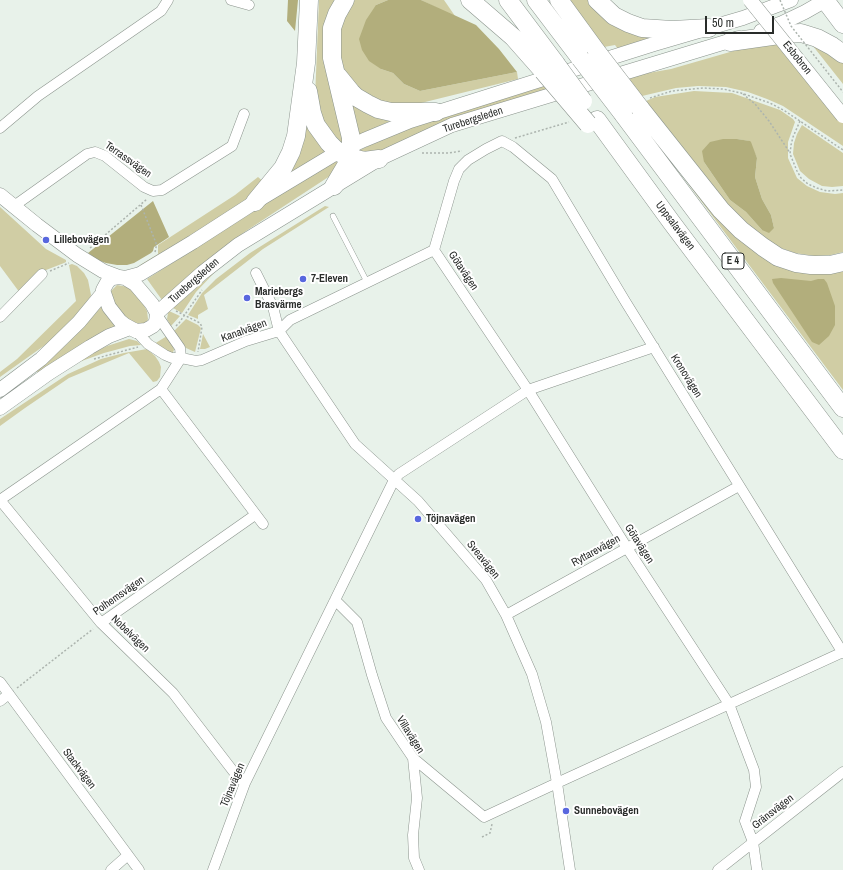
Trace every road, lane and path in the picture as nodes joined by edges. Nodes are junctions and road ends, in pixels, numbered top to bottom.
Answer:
1 (168, 0) edge
2 (231, 0) edge
3 (309, 0) edge
4 (344, 0) edge
5 (470, 0) edge
6 (508, 0) edge
7 (536, 0) edge
8 (559, 0) edge
9 (597, 0) edge
10 (750, 0) edge
11 (780, 0) edge
12 (791, 0) edge
13 (825, 0) edge
14 (249, 5) dead end
15 (843, 24) edge
16 (709, 28) junction
17 (730, 42) junction
18 (843, 54) edge
19 (306, 63) junction
20 (550, 67) junction
21 (335, 73) junction
22 (843, 92) edge
23 (741, 93) junction
24 (643, 104) junction
25 (436, 112) junction
26 (244, 114) dead end
27 (843, 116) edge
28 (587, 121) junction
29 (800, 121) junction
30 (0, 128) edge
31 (502, 141) junction
32 (843, 150) edge
33 (463, 151) dead end
34 (346, 152) junction
35 (417, 152) dead end
36 (790, 154) junction
37 (379, 159) junction
38 (334, 186) junction
39 (843, 190) edge
40 (153, 191) junction
41 (0, 194) edge
42 (255, 202) junction
43 (141, 204) junction
44 (14, 206) junction
45 (333, 216) dead end
46 (434, 250) junction
47 (154, 253) dead end
48 (81, 254) junction
49 (843, 262) edge
50 (256, 273) dead end
51 (42, 274) joint
52 (122, 278) junction
53 (367, 282) junction
54 (202, 290) dead end
55 (103, 291) junction
56 (157, 314) junction
57 (183, 315) junction
58 (0, 317) edge
59 (133, 329) junction
60 (169, 331) junction
61 (279, 331) junction
62 (148, 344) junction
63 (654, 347) junction
64 (181, 358) junction
65 (196, 361) junction
66 (88, 362) dead end
67 (161, 389) junction
68 (0, 390) edge
69 (528, 390) junction
70 (0, 408) edge
71 (843, 408) edge
72 (843, 450) edge
73 (394, 480) junction
74 (740, 486) junction
75 (0, 500) edge
76 (255, 515) junction
77 (263, 524) dead end
78 (627, 548) junction
79 (335, 600) junction
80 (506, 615) junction
81 (101, 623) junction
82 (843, 652) edge
83 (0, 682) edge
84 (9, 694) junction
85 (0, 701) edge
86 (729, 704) junction
87 (413, 758) junction
88 (843, 772) edge
89 (557, 782) junction
90 (245, 783) junction
91 (488, 815) junction
92 (482, 837) dead end
93 (753, 842) junction
94 (128, 855) junction
95 (111, 870) edge
96 (139, 870) edge
97 (213, 870) edge
98 (419, 870) edge
99 (570, 870) edge
100 (718, 870) edge
101 (757, 870) edge

1 - 30 street
2 - 14 street
3 - 19 highway
4 - 21 highway
5 - 20 highway
6 - 20 highway, Uppsalavägen / E 4
7 - 71 highway, E 4, bridge
8 - 24 highway, bridge
9 - 16 highway
10 - 27 main road, Esbobron, bridge
11 - 22 path, bridge
12 - 16 main road, Turebergsleden
13 - 15 highway
13 - 17 main road, Turebergsleden
16 - 25 main road, Turebergsleden
17 - 18 highway
17 - 37 main road, Turebergsleden
19 - 34 highway
19 - 42 highway
20 - 28 highway, Uppsalavägen / E 4, bridge
21 - 25 highway
21 - 34 highway
23 - 24 path
23 - 29 path
23 - 36 path
24 - 49 highway
25 - 34 main road, Turebergsleden
26 - 40 street, Terrassvägen
28 - 31 path
28 - 72 highway, Uppsalavägen / E 4
29 - 32 path
29 - 36 path
31 - 46 street
31 - 63 street, Kronovägen
33 - 35 path
34 - 37 highway
34 - 38 highway
34 - 42 main road, Turebergsleden
36 - 39 path
37 - 38 main road, Turebergsleden
38 - 56 main road, Turebergsleden
40 - 43 path
40 - 44 street, Terrassvägen
41 - 44 main road
42 - 52 main road, Turebergsleden
43 - 47 path
43 - 48 path
44 - 48 main road
45 - 53 lane
46 - 53 street, Kanalvägen
46 - 69 street, Götavägen
48 - 51 path
48 - 52 main road
48 - 55 main road
50 - 61 street, Sveavägen
51 - 58 street
52 - 55 main road, Turebergsleden
52 - 56 main road, Turebergsleden
53 - 61 street, Kanalvägen
54 - 57 path
55 - 59 main road
55 - 68 main road, Turebergsleden
56 - 59 main road, Turebergsleden
56 - 60 street
57 - 60 path
57 - 65 path
59 - 62 street
59 - 70 main road, Turebergsleden
60 - 64 street
61 - 65 street, Kanalvägen
61 - 73 street, Sveavägen
62 - 64 street
62 - 66 path
63 - 69 street, Töjnavägen
63 - 74 street, Kronovägen
64 - 65 street
64 - 67 street
67 - 75 street
67 - 76 street
69 - 73 street, Töjnavägen
69 - 78 street, Götavägen
73 - 79 street, Töjnavägen
73 - 80 street, Sveavägen
74 - 78 street, Ryttarevägen
74 - 82 street, Kronovägen
75 - 81 street, Nobelvägen
76 - 77 street
76 - 81 street, Polhemsvägen
78 - 80 street, Ryttarevägen
78 - 86 street, Götavägen
79 - 87 street, Villavägen
79 - 90 street, Töjnavägen
80 - 89 street, Sveavägen
81 - 84 path, Polhemsvägen
81 - 90 street, Nobelvägen
82 - 86 street
83 - 84 street, Stackvägen
84 - 85 street
84 - 94 street, Stackvägen
86 - 89 street
86 - 93 street, Götavägen
87 - 91 street
87 - 98 street, Villavägen
88 - 93 street, Gränsvägen
89 - 91 street
89 - 99 street, Sveavägen
90 - 97 street, Töjnavägen
91 - 92 path
93 - 100 street, Gränsvägen
93 - 101 street, Götavägen
94 - 95 street
94 - 96 street, Stackvägen

